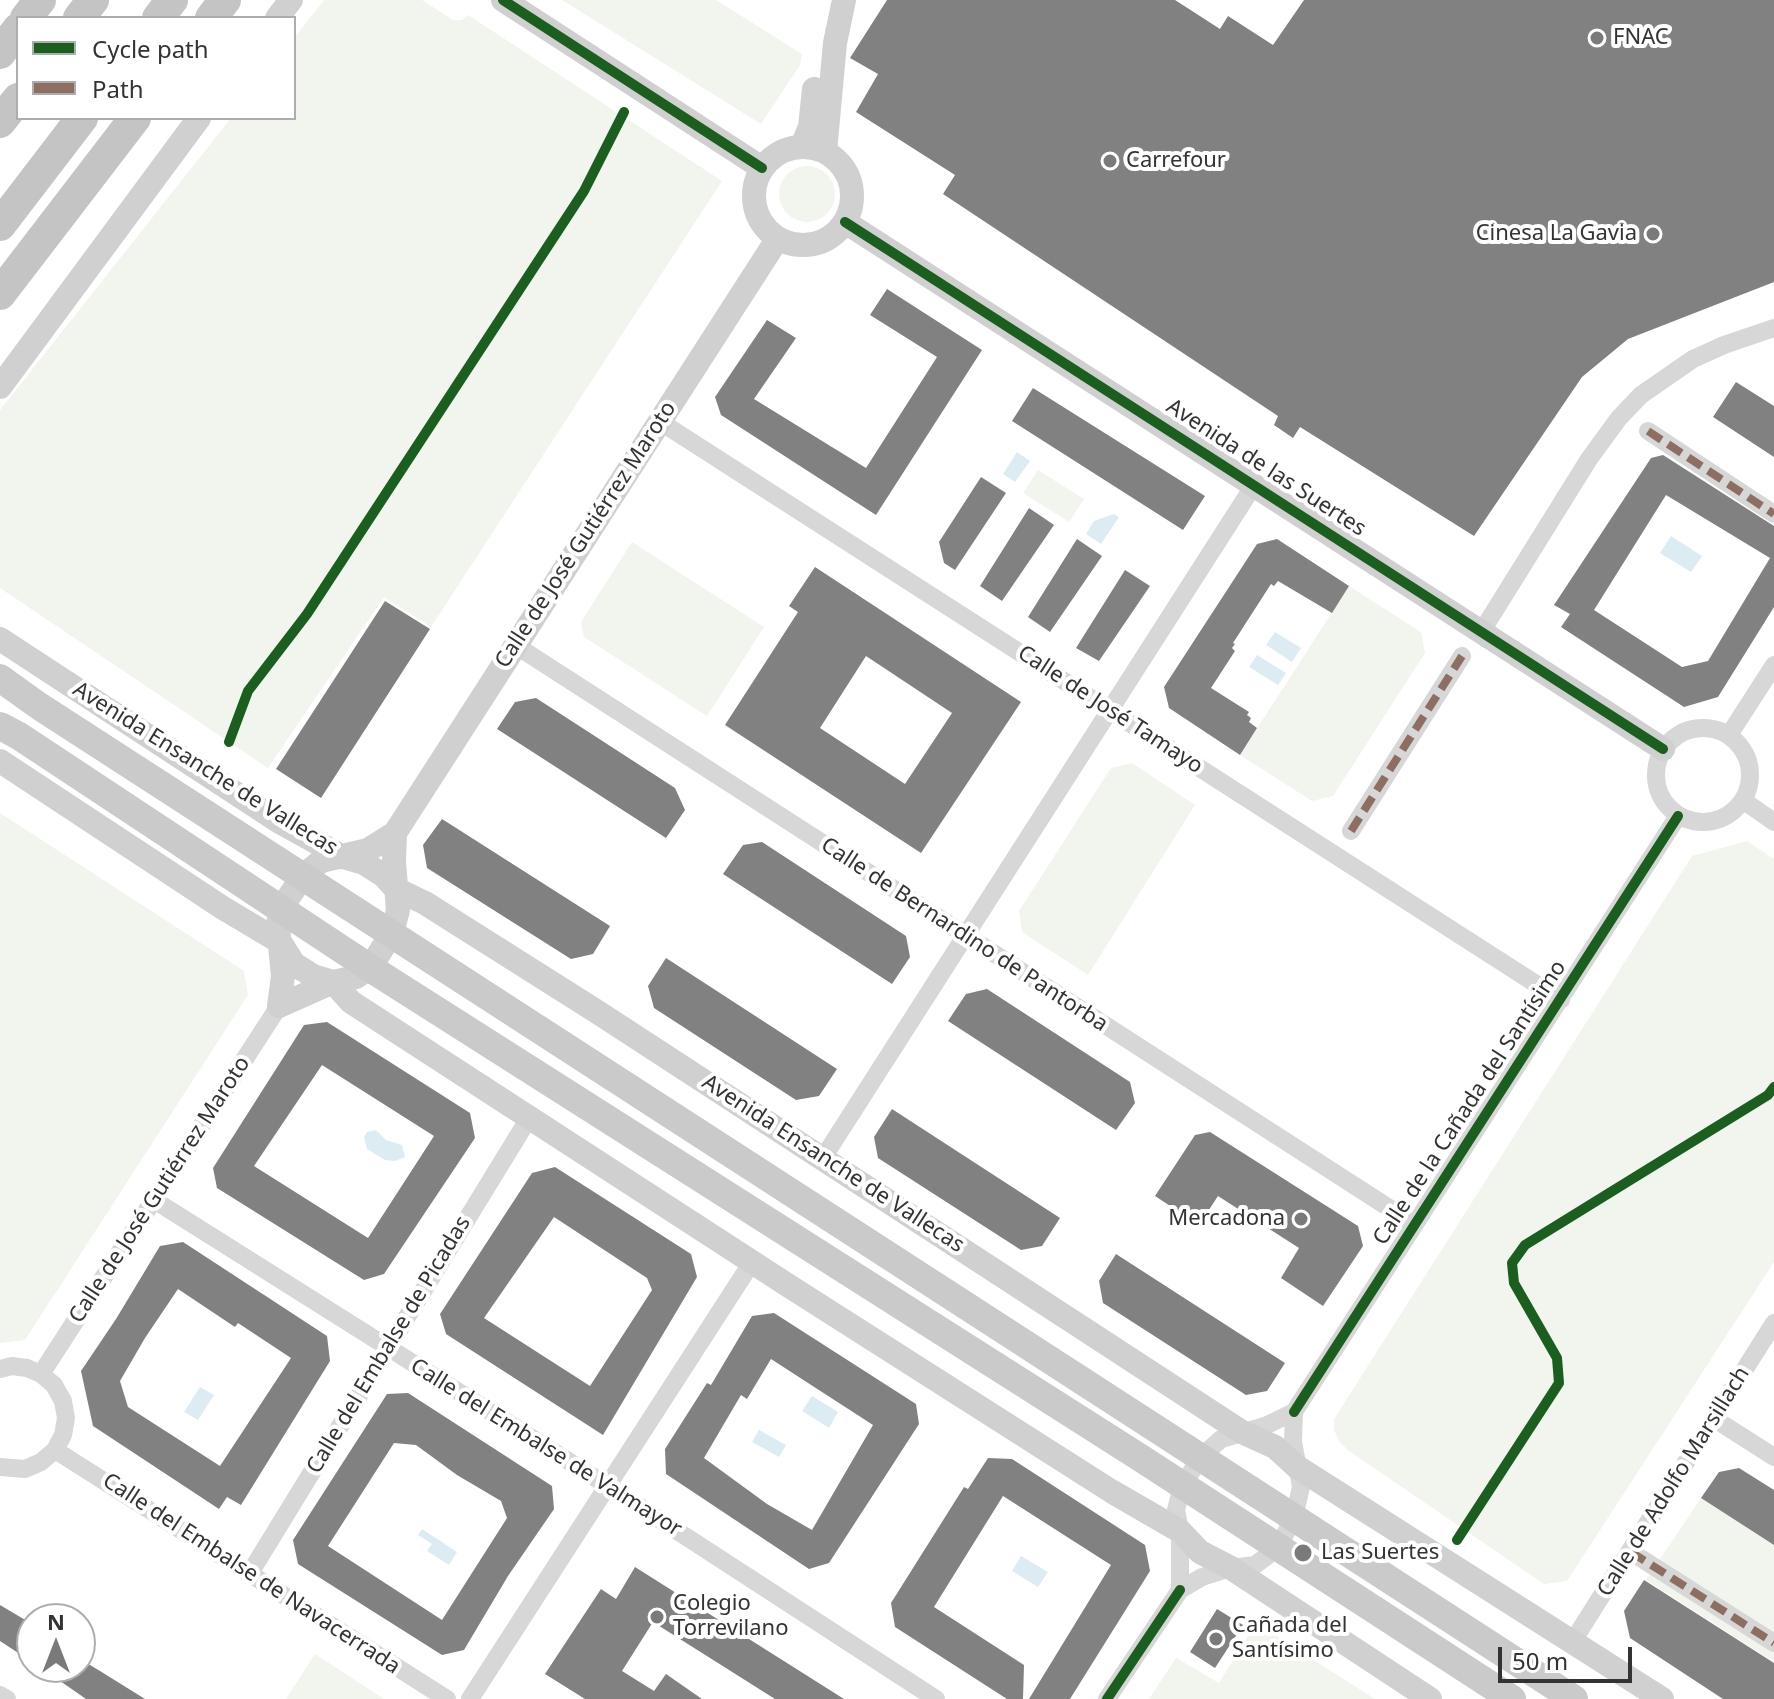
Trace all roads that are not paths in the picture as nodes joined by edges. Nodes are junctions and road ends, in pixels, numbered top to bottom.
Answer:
1 (40, 0) edge
2 (93, 0) edge
3 (172, 0) edge
4 (225, 0) edge
5 (291, 0) edge
6 (503, 0) edge
7 (828, 0) edge
8 (844, 0) edge
9 (28, 16) edge
10 (81, 16) edge
11 (160, 16) edge
12 (213, 16) edge
13 (279, 16) edge
14 (16, 32) edge
15 (0, 53) edge
16 (16, 102) edge
17 (80, 120) edge
18 (133, 120) edge
19 (198, 120) edge
20 (0, 122) edge
21 (813, 149) junction
22 (762, 168) junction
23 (845, 222) junction
24 (0, 225) edge
25 (778, 238) junction
26 (0, 294) edge
27 (1774, 328) edge
28 (0, 387) edge
29 (659, 421) junction
30 (1648, 431) dead end
31 (1254, 485) junction
32 (1774, 514) edge
33 (1482, 631) junction
34 (0, 639) edge
35 (515, 645) junction
36 (1462, 656) dead end
37 (1774, 665) edge
38 (0, 678) edge
39 (1109, 710) junction
40 (0, 726) edge
41 (1729, 735) junction
42 (1663, 749) junction
43 (0, 761) edge
44 (1744, 801) junction
45 (1678, 816) junction
46 (1774, 822) edge
47 (1351, 831) dead end
48 (395, 833) junction
49 (343, 857) junction
50 (303, 876) junction
51 (396, 889) junction
52 (280, 910) junction
53 (392, 933) junction
54 (964, 935) junction
55 (280, 942) junction
56 (370, 968) junction
57 (333, 982) junction
58 (1561, 1000) junction
59 (279, 1006) junction
60 (529, 1118) junction
61 (823, 1158) junction
62 (154, 1200) junction
63 (1414, 1224) junction
64 (752, 1262) junction
65 (1774, 1323) edge
66 (387, 1348) junction
67 (0, 1369) edge
68 (41, 1374) junction
69 (1294, 1412) junction
70 (1713, 1418) junction
71 (1242, 1432) junction
72 (55, 1450) junction
73 (1201, 1457) junction
74 (1774, 1457) edge
75 (0, 1467) edge
76 (1297, 1467) junction
77 (608, 1486) junction
78 (1182, 1486) junction
79 (1294, 1517) junction
80 (1180, 1531) junction
81 (1278, 1548) junction
82 (1631, 1552) junction
83 (1231, 1568) junction
84 (250, 1573) junction
85 (1180, 1590) junction
86 (1573, 1641) junction
87 (1774, 1643) edge
88 (0, 1695) edge
89 (7, 1699) edge
90 (447, 1699) edge
91 (470, 1699) edge
92 (936, 1699) edge
93 (1107, 1699) edge
94 (1430, 1699) edge
95 (1512, 1699) edge
96 (1574, 1699) edge
97 (1662, 1699) edge

1 - 9 highway
2 - 10 highway
3 - 11 highway
4 - 12 highway
5 - 13 street
6 - 22 street
7 - 21 street
8 - 21 street
14 - 15 highway
16 - 20 highway
17 - 24 highway
18 - 26 highway
19 - 28 street
21 - 22 street
21 - 23 street
22 - 25 street
23 - 25 street
23 - 31 street, Avenida de las Suertes
25 - 29 street, Calle de José Gutiérrez Maroto
27 - 33 street
29 - 35 street, Calle de José Gutiérrez Maroto
29 - 39 street, Calle de José Tamayo
30 - 32 street
31 - 33 street, Avenida de las Suertes
31 - 39 street
33 - 42 street, Avenida de las Suertes
34 - 49 street, Avenida Ensanche de Vallecas
35 - 48 street, Calle de José Gutiérrez Maroto
35 - 54 street, Calle de Bernardino de Pantorba
36 - 47 street
37 - 41 street
38 - 50 main road, Avenida Ensanche de Vallecas
39 - 54 street
39 - 58 street, Calle de José Tamayo
40 - 52 main road
41 - 42 street
41 - 44 street
42 - 45 street
43 - 55 street
44 - 45 street
44 - 46 street
45 - 58 street, Calle de la Cañada del Santísimo
48 - 49 street, Calle de José Gutiérrez Maroto
48 - 51 street
49 - 50 street, Calle de José Gutiérrez Maroto
49 - 51 street, Avenida Ensanche de Vallecas
50 - 52 street, Calle de José Gutiérrez Maroto
50 - 53 main road, Avenida Ensanche de Vallecas
51 - 53 street
51 - 61 street, Avenida Ensanche de Vallecas
52 - 55 street, Calle de José Gutiérrez Maroto
52 - 56 main road
53 - 56 street
53 - 73 main road, Avenida Ensanche de Vallecas
54 - 61 street
54 - 63 street, Calle de Bernardino de Pantorba
55 - 57 street
55 - 59 street, Calle de José Gutiérrez Maroto
56 - 57 street
56 - 78 main road
57 - 59 street
57 - 60 street
58 - 63 street, Calle de la Cañada del Santísimo
59 - 62 street, Calle de José Gutiérrez Maroto
60 - 64 street
60 - 66 street, Calle del Embalse de Picadas
61 - 71 street, Avenida Ensanche de Vallecas
62 - 66 street, Calle del Embalse de Valmayor
62 - 68 street, Calle de José Gutiérrez Maroto
63 - 69 street, Calle de la Cañada del Santísimo
64 - 77 street
64 - 80 street
65 - 70 street, Calle de Adolfo Marsillach
66 - 77 street, Calle del Embalse de Valmayor
66 - 84 street, Calle del Embalse de Picadas
67 - 68 street
68 - 72 street
69 - 71 street
69 - 76 street
70 - 74 street
70 - 82 street, Calle de Adolfo Marsillach
71 - 73 street
71 - 76 street, Avenida Ensanche de Vallecas
72 - 75 street
72 - 84 street, Calle del Embalse de Navacerrada
73 - 78 street
73 - 79 main road, Avenida Ensanche de Vallecas
76 - 79 street
76 - 86 street, Avenida Ensanche de Vallecas
77 - 91 street
77 - 92 street, Calle del Embalse de Valmayor
78 - 80 street
78 - 81 main road
79 - 81 street
79 - 96 main road, Avenida Ensanche de Vallecas
80 - 83 street
80 - 85 street
81 - 83 street
81 - 95 main road
82 - 86 street, Calle de Adolfo Marsillach
82 - 87 street
83 - 85 street
83 - 94 street
84 - 90 street, Calle del Embalse de Navacerrada
85 - 93 street
86 - 97 street, Avenida Ensanche de Vallecas
88 - 89 street

